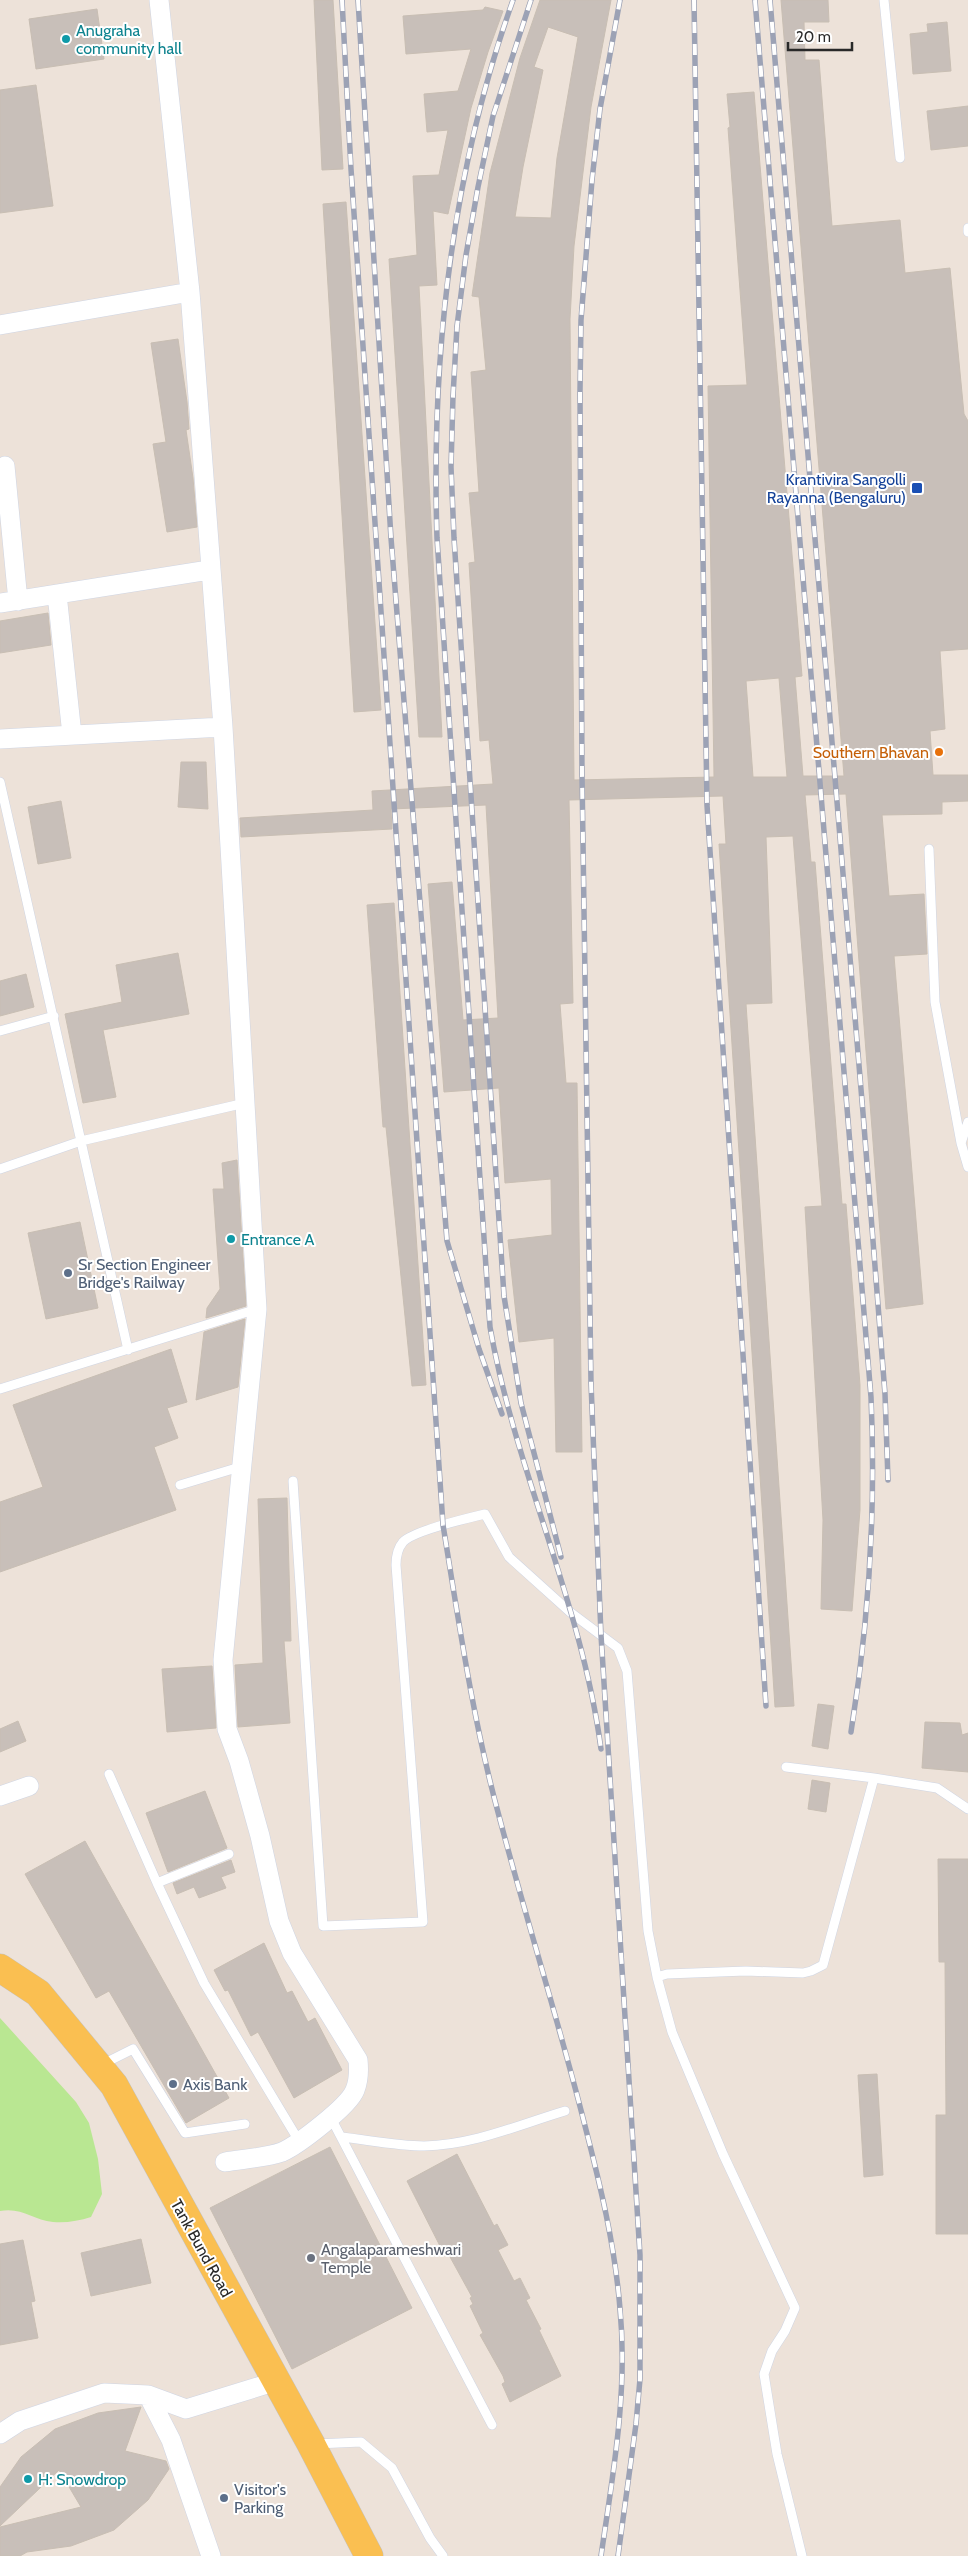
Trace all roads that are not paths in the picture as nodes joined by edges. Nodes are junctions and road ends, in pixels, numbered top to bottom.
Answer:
1 (159, 0) edge
2 (884, 0) edge
3 (900, 158) dead end
4 (968, 228) edge
5 (968, 232) edge
6 (190, 292) junction
7 (0, 325) edge
8 (6, 466) dead end
9 (209, 570) junction
10 (57, 594) junction
11 (9, 602) edge
12 (223, 727) junction
13 (72, 735) junction
14 (0, 739) edge
15 (0, 782) edge
16 (929, 849) dead end
17 (54, 1016) junction
18 (0, 1031) edge
19 (245, 1103) junction
20 (968, 1122) edge
21 (81, 1141) junction
22 (961, 1143) junction
23 (968, 1167) edge
24 (0, 1168) edge
25 (257, 1309) junction
26 (128, 1350) junction
27 (0, 1389) edge
28 (243, 1466) junction
29 (293, 1481) dead end
30 (180, 1485) dead end
31 (786, 1768) dead end
32 (110, 1774) dead end
33 (874, 1778) junction
34 (29, 1786) dead end
35 (0, 1796) edge
36 (968, 1809) edge
37 (229, 1854) dead end
38 (157, 1883) junction
39 (0, 1968) edge
40 (657, 1977) junction
41 (0, 1980) edge
42 (98, 2066) junction
43 (565, 2111) dead end
44 (331, 2118) junction
45 (245, 2124) dead end
46 (341, 2137) junction
47 (299, 2140) junction
48 (225, 2162) dead end
49 (264, 2385) junction
50 (148, 2395) junction
51 (492, 2425) dead end
52 (0, 2434) edge
53 (311, 2444) junction
54 (211, 2556) edge
55 (356, 2556) edge
56 (369, 2556) edge
57 (443, 2556) edge
58 (802, 2556) edge

1 - 6 street
2 - 3 lane
4 - 5 lane
6 - 7 street
6 - 9 street
8 - 11 street
9 - 10 street
9 - 12 street
10 - 11 street
10 - 13 street
12 - 13 street
12 - 19 street
13 - 14 street
15 - 17 lane
16 - 22 lane
17 - 18 lane
17 - 21 lane
19 - 21 lane
19 - 25 street
20 - 22 lane
21 - 24 lane
21 - 26 lane
22 - 23 lane
25 - 26 lane
25 - 28 street
26 - 27 lane
28 - 30 lane
28 - 44 street
29 - 40 lane
31 - 33 lane
32 - 38 lane
33 - 36 lane
33 - 40 lane
34 - 35 street
37 - 38 lane
38 - 47 lane
39 - 42 main road, Tank Bund Road
40 - 58 lane
41 - 49 main road, Tank Bund Road
42 - 45 lane
42 - 53 main road, Tank Bund Road
43 - 46 lane
44 - 46 lane
44 - 47 street
46 - 51 lane
47 - 48 street
49 - 50 street
49 - 55 main road, Tank Bund Road
50 - 52 street
50 - 54 street
53 - 56 main road, Tank Bund Road
53 - 57 lane

